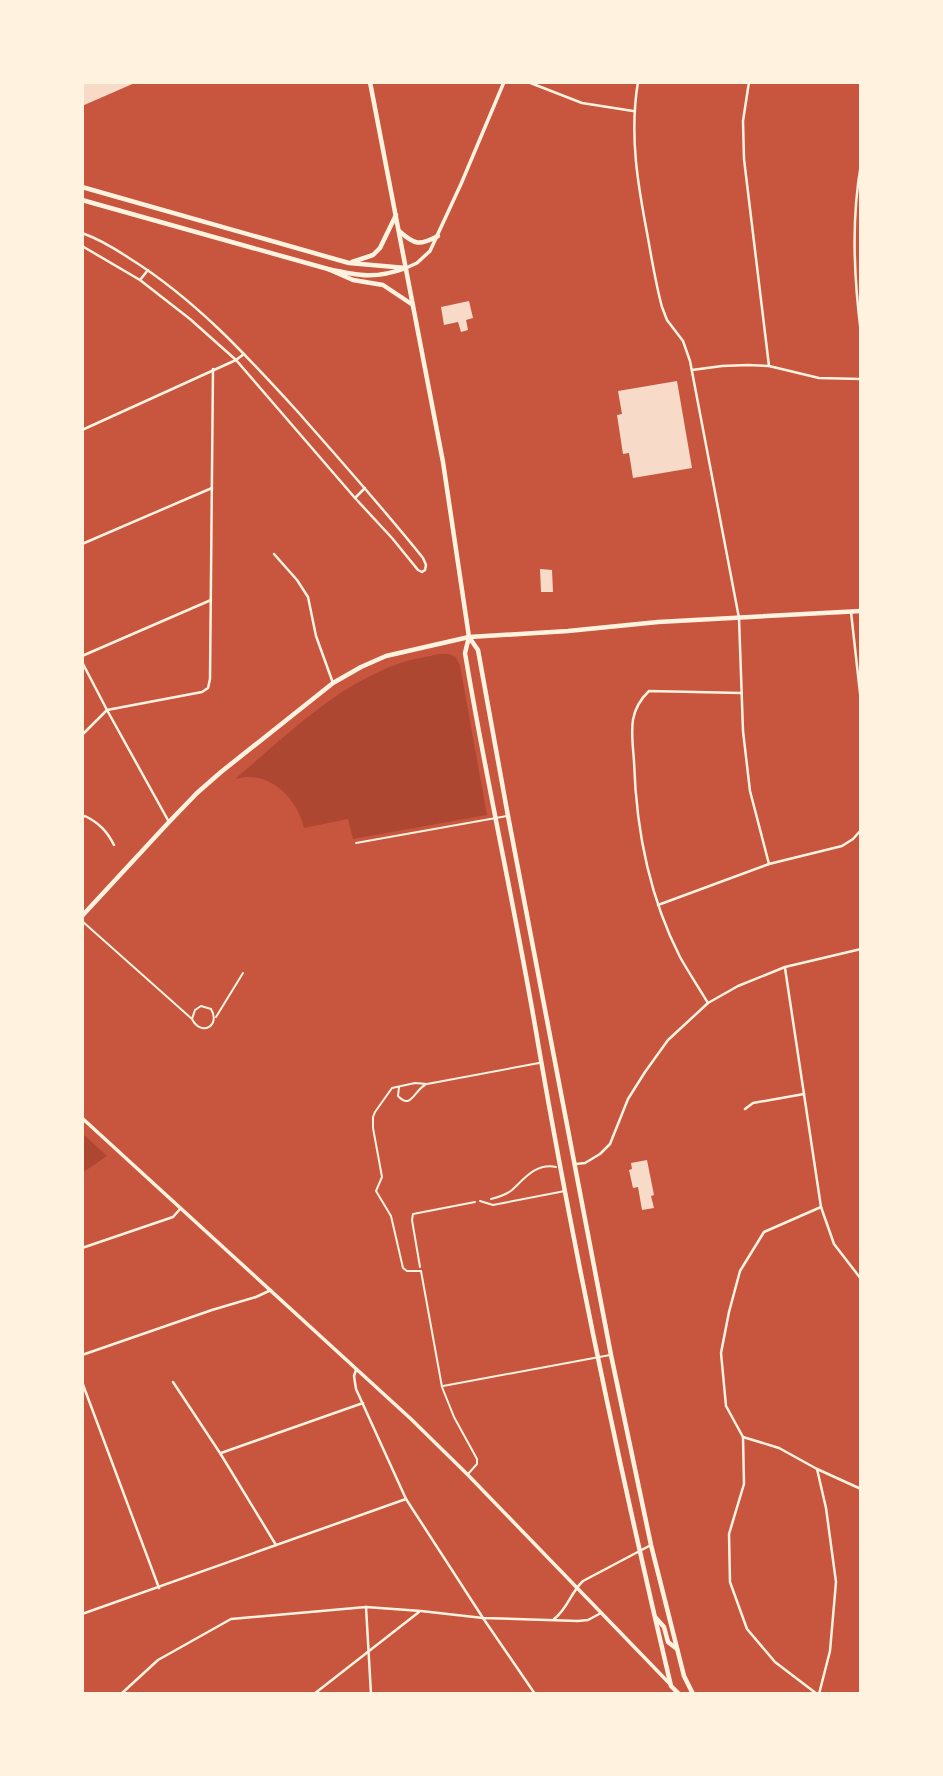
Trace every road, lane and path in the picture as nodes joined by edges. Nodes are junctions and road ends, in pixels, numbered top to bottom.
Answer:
1 (370, 82) edge
2 (504, 82) edge
3 (528, 82) edge
4 (638, 82) edge
5 (749, 82) edge
6 (634, 111) junction
7 (861, 164) edge
8 (82, 187) edge
9 (126, 199) junction
10 (82, 200) edge
11 (123, 212) junction
12 (396, 214) junction
13 (399, 230) junction
14 (82, 233) edge
15 (438, 236) junction
16 (82, 246) edge
17 (349, 263) junction
18 (407, 268) junction
19 (328, 269) junction
20 (148, 270) junction
21 (140, 280) junction
22 (414, 305) junction
23 (861, 334) edge
24 (245, 354) junction
25 (236, 360) junction
26 (769, 366) junction
27 (214, 369) junction
28 (692, 370) junction
29 (861, 379) edge
30 (82, 430) edge
31 (212, 488) junction
32 (365, 488) junction
33 (355, 498) junction
34 (82, 544) edge
35 (274, 554) dead end
36 (211, 600) junction
37 (851, 611) junction
38 (861, 611) edge
39 (739, 618) junction
40 (469, 637) junction
41 (82, 656) edge
42 (82, 662) edge
43 (333, 683) junction
44 (742, 693) junction
45 (861, 702) edge
46 (107, 710) junction
47 (82, 735) edge
48 (508, 816) junction
49 (82, 817) edge
50 (495, 818) junction
51 (169, 822) junction
52 (861, 830) edge
53 (356, 843) dead end
54 (114, 845) dead end
55 (769, 864) junction
56 (658, 905) junction
57 (82, 919) edge
58 (861, 949) edge
59 (785, 967) junction
60 (243, 973) dead end
61 (708, 1003) junction
62 (192, 1019) junction
63 (214, 1019) junction
64 (541, 1062) junction
65 (427, 1084) junction
66 (399, 1086) junction
67 (804, 1094) junction
68 (744, 1109) dead end
69 (82, 1118) edge
70 (574, 1165) junction
71 (561, 1166) junction
72 (566, 1191) junction
73 (480, 1201) junction
74 (821, 1207) junction
75 (181, 1208) junction
76 (82, 1248) edge
77 (421, 1271) junction
78 (861, 1279) edge
79 (271, 1290) junction
80 (82, 1355) edge
81 (611, 1355) junction
82 (597, 1357) junction
83 (356, 1370) junction
84 (82, 1382) edge
85 (173, 1382) dead end
86 (442, 1387) junction
87 (363, 1403) junction
88 (743, 1437) junction
89 (220, 1453) junction
90 (817, 1469) junction
91 (468, 1475) junction
92 (861, 1489) edge
93 (406, 1499) junction
94 (276, 1545) junction
95 (651, 1545) junction
96 (639, 1551) junction
97 (576, 1587) junction
98 (159, 1588) junction
99 (366, 1607) junction
100 (421, 1611) junction
101 (82, 1614) edge
102 (601, 1614) junction
103 (655, 1617) junction
104 (483, 1618) junction
105 (553, 1619) junction
106 (677, 1649) junction
107 (368, 1651) junction
108 (671, 1686) junction
109 (121, 1694) edge
110 (314, 1694) edge
111 (372, 1694) edge
112 (535, 1694) edge
113 (679, 1694) edge
114 (693, 1694) edge
115 (818, 1694) edge

1 - 12 main road
2 - 15 street
3 - 6 street
4 - 6 street
5 - 26 street
6 - 28 street
7 - 23 street
8 - 9 main road
9 - 11 main road
9 - 17 main road
10 - 11 main road
11 - 19 main road
12 - 13 main road
12 - 17 main road
13 - 15 main road
13 - 18 main road
14 - 20 street
15 - 18 street
16 - 21 street
17 - 18 main road
18 - 19 main road
18 - 22 main road
19 - 22 main road
20 - 21 street
20 - 24 street
21 - 25 street
22 - 40 main road
24 - 25 street
24 - 32 street
25 - 27 street
25 - 33 street
26 - 28 street
26 - 29 street
27 - 30 street
27 - 31 street
28 - 39 street
31 - 34 street
31 - 36 street
32 - 33 street
32 - 33 street
35 - 43 street
36 - 41 street
36 - 46 street
37 - 38 main road
37 - 39 main road
37 - 45 street
39 - 40 main road
39 - 44 street
40 - 43 main road
40 - 48 main road
40 - 50 main road
42 - 46 street
43 - 51 main road
44 - 55 street
44 - 56 street
46 - 47 street
46 - 51 street
48 - 50 lane
48 - 70 main road
49 - 54 street
50 - 53 lane
50 - 64 main road
51 - 57 main road
52 - 55 street
55 - 56 street
56 - 61 street
57 - 62 lane
58 - 59 street
59 - 61 street
59 - 67 street
60 - 63 lane
61 - 70 street
62 - 63 lane
62 - 63 lane
64 - 65 lane
64 - 71 main road
65 - 66 lane
65 - 66 lane
66 - 77 lane
67 - 68 street
67 - 74 street
69 - 75 street
70 - 81 main road
71 - 72 main road
71 - 73 path
72 - 73 lane
72 - 82 main road
73 - 77 path
74 - 78 street
74 - 88 street
75 - 76 street
75 - 79 street
77 - 86 lane
79 - 80 street
79 - 83 street
81 - 82 lane
81 - 95 main road
82 - 86 lane
82 - 96 main road
83 - 87 street
83 - 91 street
84 - 98 street
85 - 89 street
86 - 91 lane
87 - 89 street
87 - 93 street
88 - 90 street
88 - 115 street
89 - 94 street
90 - 92 street
90 - 115 street
91 - 97 street
93 - 94 street
93 - 104 street
94 - 98 street
95 - 96 street
95 - 106 main road
96 - 97 street
96 - 103 main road
97 - 102 street
97 - 105 street
98 - 101 street
99 - 100 street
99 - 107 street
99 - 109 street
100 - 104 street
100 - 107 street
102 - 105 street
102 - 108 street
103 - 106 main road
103 - 108 main road
104 - 105 street
104 - 112 street
106 - 114 main road
107 - 110 street
107 - 111 street
108 - 113 main road

